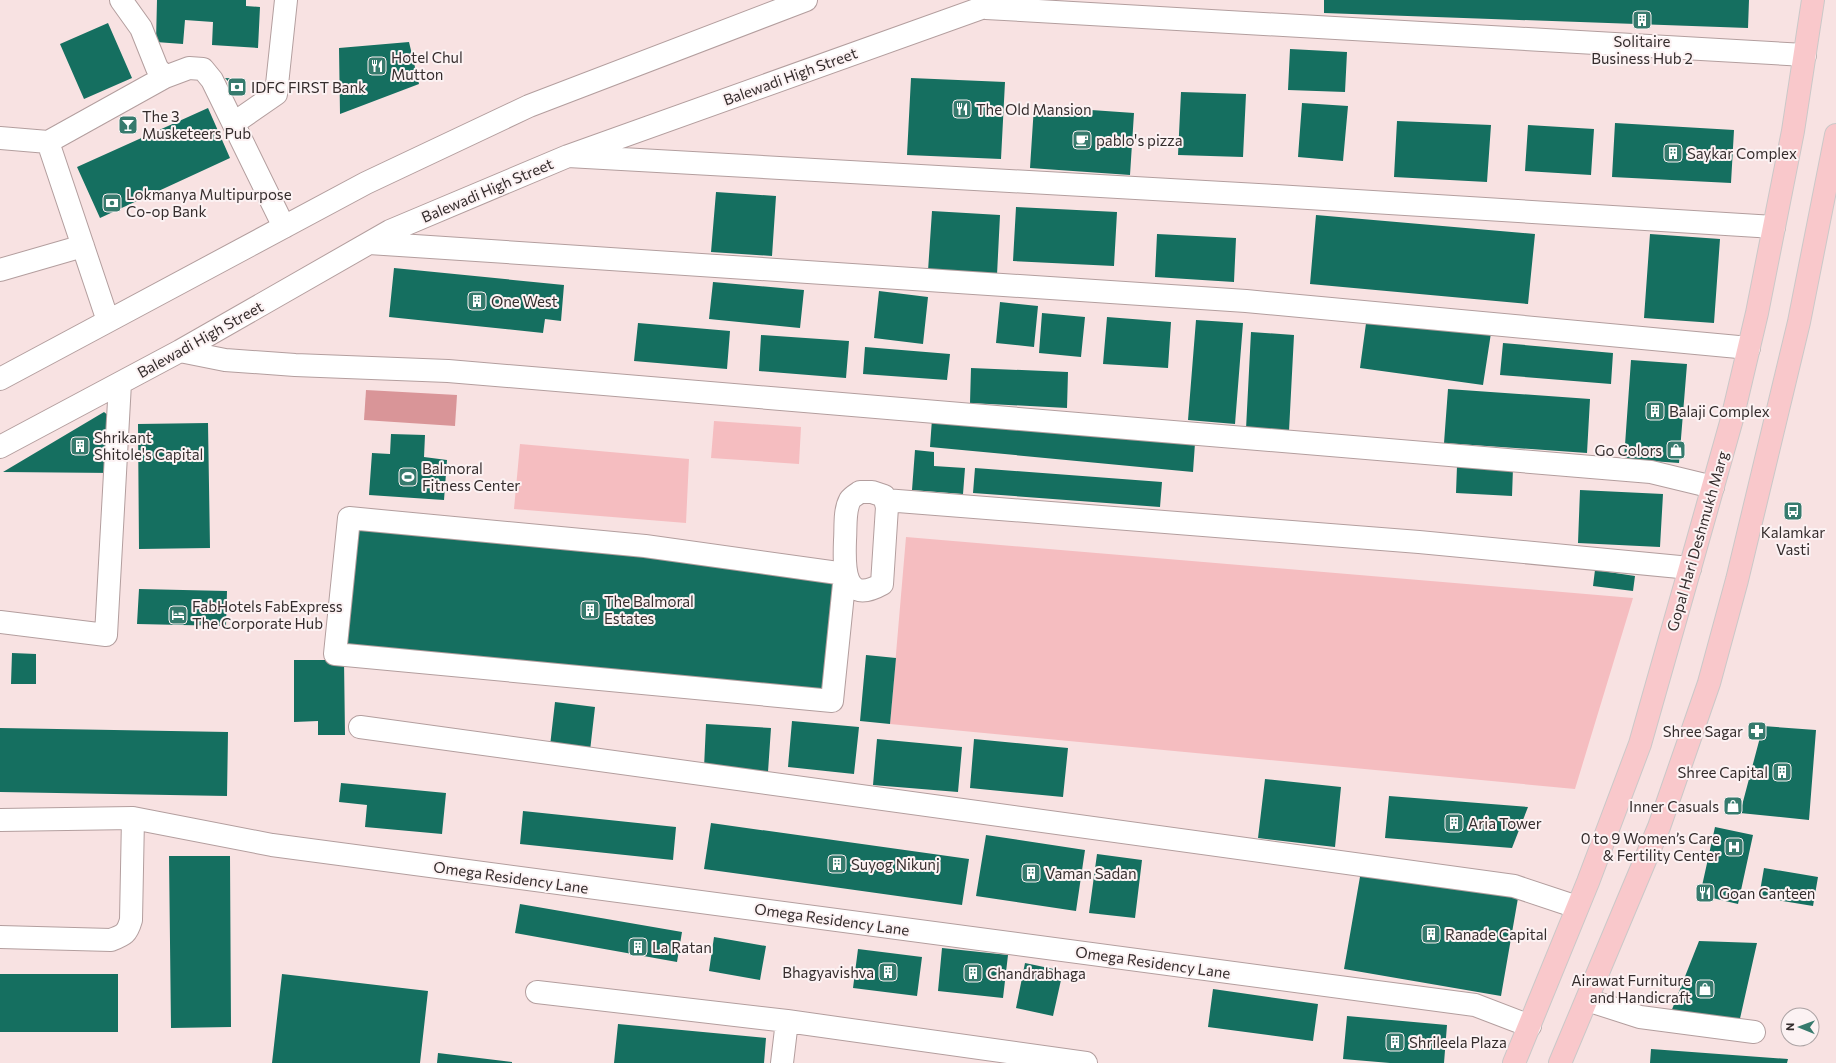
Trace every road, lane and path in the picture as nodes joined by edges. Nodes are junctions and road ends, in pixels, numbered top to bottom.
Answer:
1 (121, 0) edge
2 (286, 0) edge
3 (806, 0) edge
4 (1004, 0) edge
5 (1813, 0) edge
6 (983, 8) junction
7 (1805, 55) junction
8 (165, 77) junction
9 (234, 123) junction
10 (1836, 135) edge
11 (0, 138) edge
12 (48, 142) junction
13 (568, 156) junction
14 (284, 227) junction
15 (1774, 227) junction
16 (369, 243) junction
17 (83, 246) junction
18 (0, 270) edge
19 (108, 321) junction
20 (1749, 348) junction
21 (180, 351) junction
22 (0, 379) edge
23 (120, 383) junction
24 (0, 447) edge
25 (1713, 487) junction
26 (885, 500) junction
27 (1690, 568) junction
28 (845, 574) junction
29 (0, 622) edge
30 (360, 727) dead end
31 (133, 818) junction
32 (0, 820) edge
33 (1577, 907) junction
34 (0, 937) edge
35 (537, 992) dead end
36 (1587, 1000) junction
37 (787, 1021) junction
38 (1530, 1026) junction
39 (1754, 1032) dead end
40 (782, 1063) edge
41 (1086, 1063) edge
42 (1514, 1063) edge
43 (1560, 1063) edge

1 - 8 street
2 - 9 street
3 - 14 street
4 - 6 street, Balewadi High Street
5 - 7 main road, Gopal Hari Deshmukh Marg
6 - 7 street
6 - 13 street, Balewadi High Street
7 - 15 main road, Gopal Hari Deshmukh Marg
8 - 9 street
8 - 12 street
9 - 14 street
10 - 36 main road
11 - 12 street
12 - 17 street
13 - 15 street
13 - 16 street, Balewadi High Street
14 - 19 street
15 - 20 main road, Gopal Hari Deshmukh Marg
16 - 20 street
16 - 21 street, Balewadi High Street
17 - 18 street
17 - 19 street
19 - 22 street
20 - 25 main road, Gopal Hari Deshmukh Marg
21 - 23 street, Balewadi High Street
21 - 25 street
23 - 24 street, Balewadi High Street
23 - 29 street
25 - 27 main road, Gopal Hari Deshmukh Marg
26 - 27 street
26 - 28 street
26 - 28 street
27 - 33 main road, Gopal Hari Deshmukh Marg
28 - 28 street
30 - 33 street
31 - 32 street, Omega Residency Lane
31 - 34 street
31 - 38 street, Omega Residency Lane
33 - 38 main road, Gopal Hari Deshmukh Marg
35 - 37 street
36 - 39 street
36 - 43 main road
37 - 40 street
37 - 41 street
38 - 42 main road, Gopal Hari Deshmukh Marg

